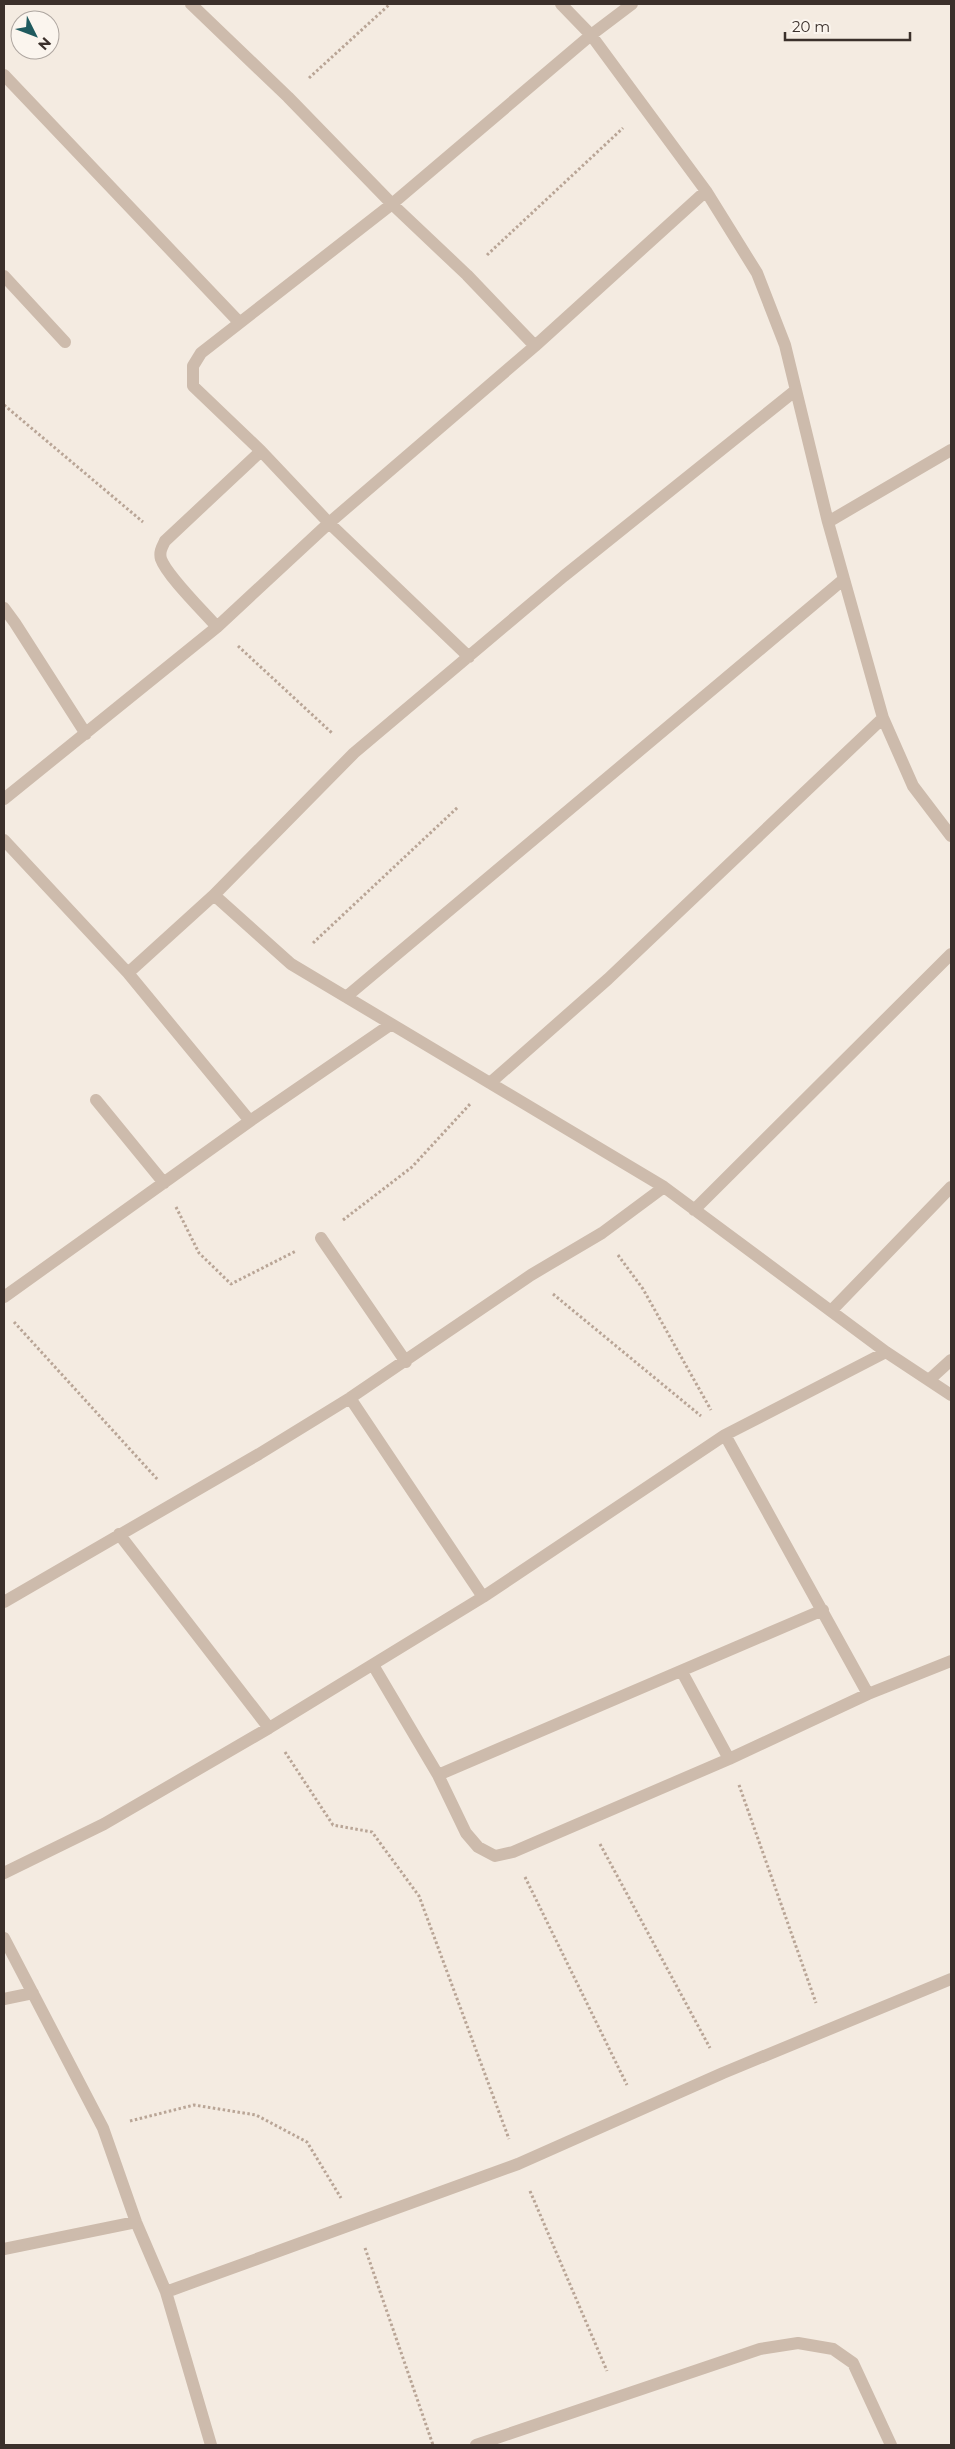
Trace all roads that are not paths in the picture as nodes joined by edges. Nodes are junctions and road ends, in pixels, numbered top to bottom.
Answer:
1 (191, 4) edge
2 (561, 4) edge
3 (632, 4) edge
4 (591, 35) junction
5 (4, 75) edge
6 (706, 191) junction
7 (392, 204) junction
8 (4, 276) edge
9 (240, 322) junction
10 (65, 342) dead end
11 (535, 346) junction
12 (796, 390) junction
13 (951, 450) edge
14 (261, 451) junction
15 (329, 522) junction
16 (828, 522) junction
17 (844, 579) junction
18 (4, 608) edge
19 (217, 627) junction
20 (469, 658) junction
21 (883, 718) junction
22 (86, 734) junction
23 (4, 799) edge
24 (951, 836) edge
25 (4, 840) edge
26 (214, 895) junction
27 (951, 954) edge
28 (128, 973) junction
29 (346, 997) junction
30 (390, 1025) junction
31 (490, 1083) junction
32 (96, 1100) dead end
33 (250, 1121) junction
34 (164, 1183) junction
35 (664, 1187) junction
36 (951, 1187) edge
37 (694, 1210) junction
38 (321, 1238) road end
39 (4, 1297) edge
40 (832, 1310) junction
41 (886, 1352) junction
42 (951, 1360) edge
43 (406, 1362) junction
44 (929, 1380) junction
45 (951, 1395) edge
46 (350, 1398) junction
47 (725, 1435) junction
48 (119, 1534) junction
49 (483, 1597) junction
50 (4, 1602) edge
51 (823, 1610) junction
52 (951, 1661) edge
53 (373, 1665) junction
54 (682, 1672) junction
55 (868, 1694) junction
56 (269, 1728) junction
57 (729, 1759) junction
58 (438, 1775) junction
59 (4, 1873) edge
60 (4, 1938) edge
61 (951, 1979) edge
62 (33, 1993) junction
63 (4, 1999) edge
64 (136, 2222) junction
65 (4, 2248) edge
66 (166, 2292) junction
67 (211, 2445) edge
68 (476, 2445) edge
69 (891, 2445) edge

1 - 7 street
2 - 4 street
3 - 4 street
4 - 6 street
4 - 7 street
5 - 9 street
6 - 11 street
6 - 12 street
7 - 9 street
7 - 11 street
8 - 10 street
9 - 14 street
11 - 15 street
12 - 16 street
12 - 20 street
13 - 16 street
14 - 15 street
14 - 19 street
15 - 19 street
15 - 20 street
16 - 17 street
17 - 21 street
17 - 29 street
18 - 22 street
19 - 22 street
20 - 26 street
21 - 24 street
21 - 31 street
22 - 23 street
25 - 28 street
26 - 28 street
26 - 29 street
27 - 37 street
28 - 33 street
29 - 30 street
30 - 31 street
30 - 33 street
31 - 35 street
32 - 34 street
33 - 34 street
34 - 39 street
35 - 37 street
35 - 43 street
36 - 40 street
37 - 40 street
38 - 43 street
40 - 41 street
41 - 44 street
41 - 47 street
42 - 44 street
43 - 46 street
44 - 45 street
46 - 48 street
46 - 49 street
47 - 49 street
47 - 51 street
48 - 50 street
48 - 56 street
49 - 53 street
51 - 54 street
51 - 55 street
52 - 55 street
53 - 56 street
53 - 58 street
54 - 57 street
54 - 58 street
55 - 57 street
56 - 59 street
57 - 58 street
60 - 62 street
61 - 66 street
62 - 63 street
62 - 64 street
64 - 65 street
64 - 66 street
66 - 67 street
68 - 69 street

